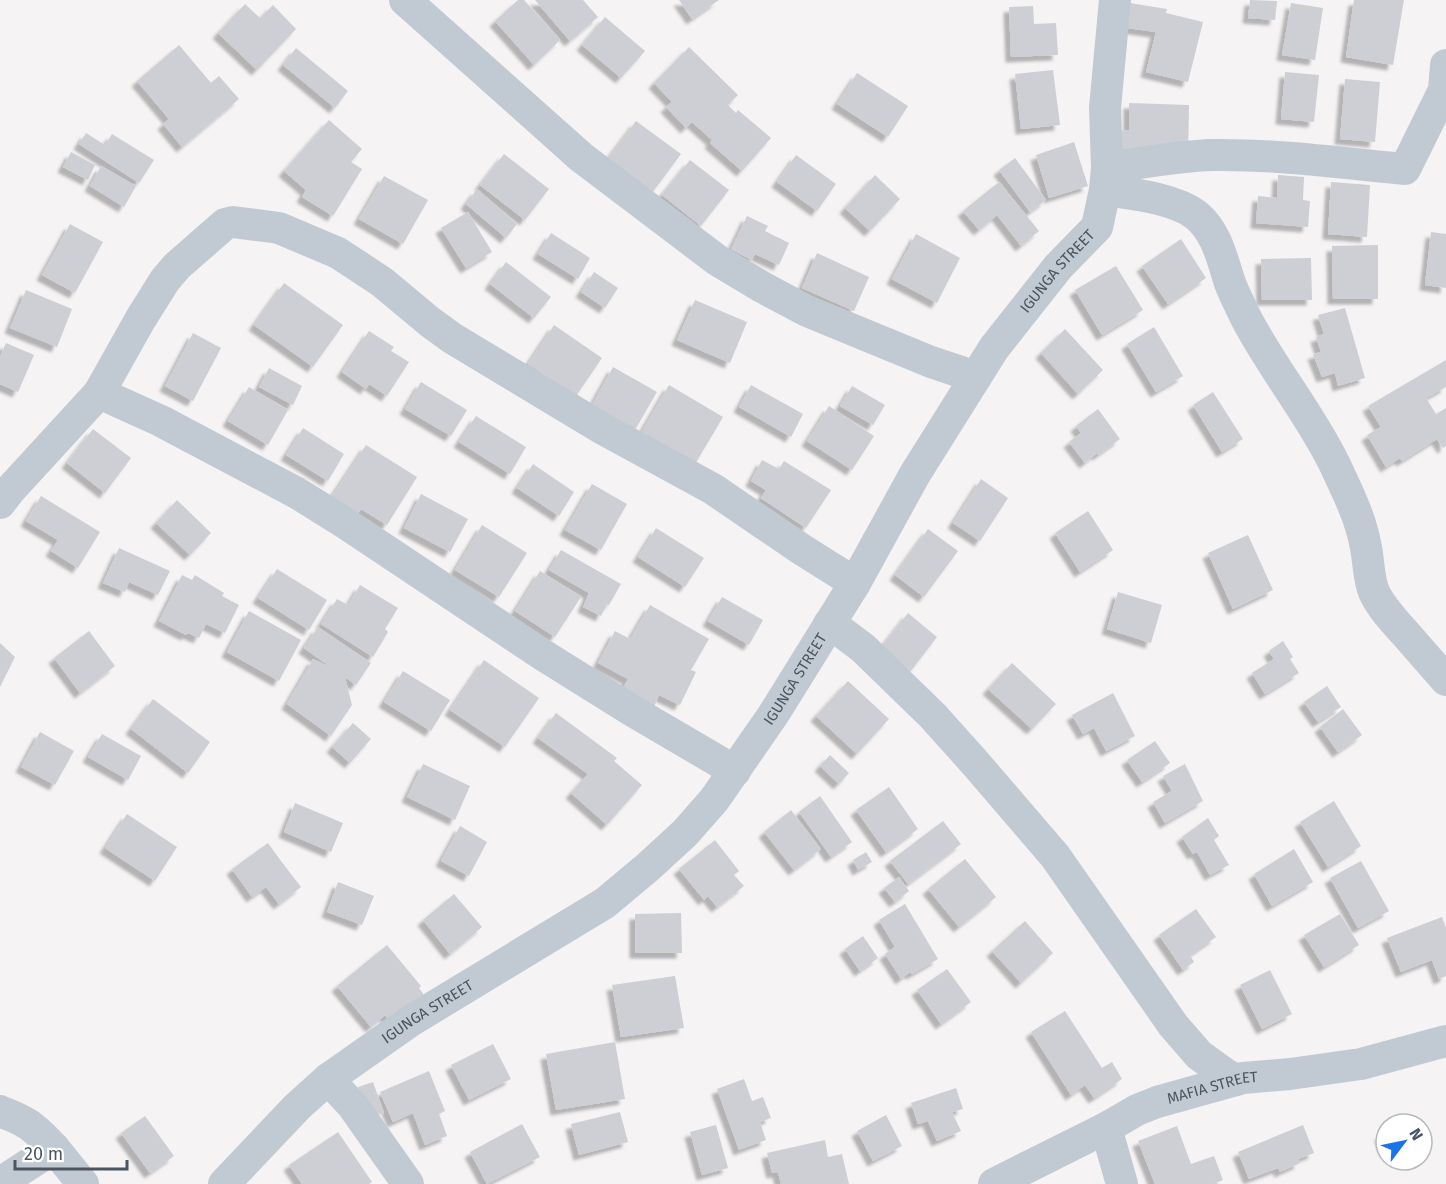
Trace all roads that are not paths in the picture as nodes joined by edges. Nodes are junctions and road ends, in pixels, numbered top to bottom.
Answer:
1 (405, 0) edge
2 (1115, 0) edge
3 (1445, 81) edge
4 (1106, 179) junction
5 (976, 377) junction
6 (99, 393) junction
7 (0, 503) edge
8 (855, 583) junction
9 (829, 624) junction
10 (1446, 680) edge
11 (735, 771) junction
12 (1446, 1041) edge
13 (328, 1079) junction
14 (1236, 1080) junction
15 (0, 1111) edge
16 (1106, 1128) junction
17 (54, 1148) junction
18 (0, 1183) edge
19 (83, 1184) edge
20 (224, 1184) edge
21 (408, 1184) edge
22 (994, 1184) edge
23 (1122, 1184) edge

1 - 5 street
2 - 4 street, IGUNGA STREET
3 - 4 street
4 - 5 street, IGUNGA STREET
4 - 10 street
5 - 8 street, IGUNGA STREET
6 - 7 street
6 - 8 street
6 - 11 street
8 - 9 street, IGUNGA STREET
9 - 11 street, IGUNGA STREET
9 - 14 street
11 - 13 street, IGUNGA STREET
12 - 14 street, MAFIA STREET
13 - 20 street, IGUNGA STREET
13 - 21 street
14 - 16 street, MAFIA STREET
15 - 17 street
16 - 22 street, MAFIA STREET
16 - 23 street
17 - 18 street
17 - 19 street

